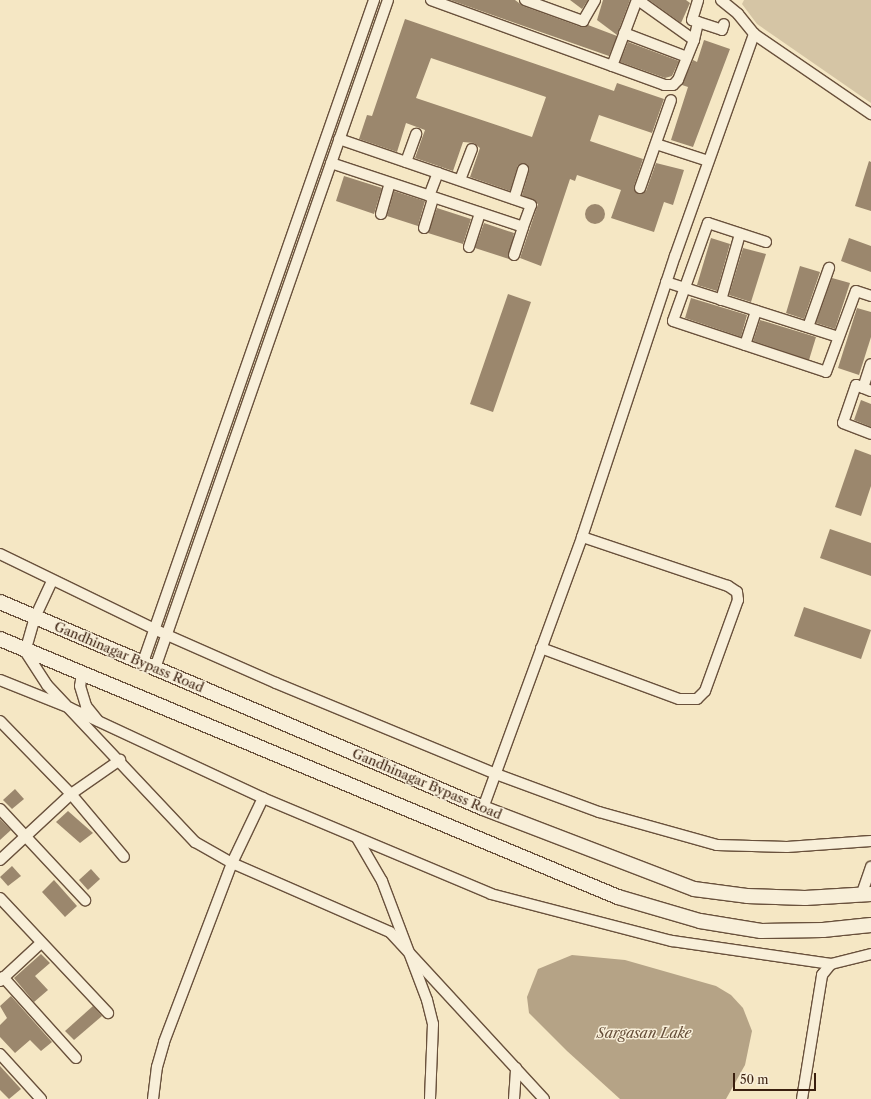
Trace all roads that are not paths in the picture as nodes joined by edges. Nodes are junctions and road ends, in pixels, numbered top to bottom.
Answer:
1 (374, 0) edge
2 (388, 0) edge
3 (431, 0) edge
4 (525, 0) edge
5 (595, 0) edge
6 (637, 0) edge
7 (698, 0) edge
8 (721, 0) edge
9 (698, 22) junction
10 (724, 24) dead end
11 (624, 33) junction
12 (754, 34) junction
13 (694, 40) junction
14 (687, 57) junction
15 (612, 66) junction
16 (671, 100) dead end
17 (871, 114) edge
18 (416, 134) dead end
19 (339, 139) junction
20 (656, 144) junction
21 (472, 149) dead end
22 (708, 161) junction
23 (406, 162) junction
24 (331, 163) junction
25 (523, 169) dead end
26 (438, 173) junction
27 (460, 180) junction
28 (390, 183) junction
29 (640, 188) dead end
30 (431, 197) junction
31 (514, 199) junction
32 (480, 213) junction
33 (381, 214) dead end
34 (424, 228) dead end
35 (523, 228) junction
36 (740, 234) junction
37 (766, 242) dead end
38 (469, 247) dead end
39 (514, 255) dead end
40 (829, 268) dead end
41 (666, 282) junction
42 (685, 288) junction
43 (871, 296) edge
44 (721, 300) junction
45 (756, 311) junction
46 (808, 327) junction
47 (838, 337) junction
48 (745, 345) junction
49 (871, 364) edge
50 (867, 390) edge
51 (871, 434) edge
52 (582, 536) junction
53 (0, 554) edge
54 (52, 580) junction
55 (0, 602) edge
56 (35, 617) junction
57 (155, 629) junction
58 (167, 635) junction
59 (1, 641) edge
60 (541, 648) junction
61 (25, 651) junction
62 (149, 665) junction
63 (82, 674) junction
64 (0, 680) edge
65 (70, 708) junction
66 (0, 721) edge
67 (101, 724) junction
68 (120, 760) junction
69 (496, 774) junction
70 (71, 794) junction
71 (263, 798) junction
72 (483, 808) junction
73 (0, 809) edge
74 (25, 835) junction
75 (357, 838) junction
76 (871, 841) edge
77 (124, 857) dead end
78 (0, 860) edge
79 (232, 863) junction
80 (871, 867) edge
81 (866, 895) edge
82 (0, 898) edge
83 (85, 900) dead end
84 (871, 925) edge
85 (41, 943) junction
86 (871, 954) edge
87 (412, 956) junction
88 (831, 964) junction
89 (2, 979) edge
90 (108, 1013) dead end
91 (0, 1054) edge
92 (76, 1058) dead end
93 (516, 1068) junction
94 (41, 1099) edge
95 (153, 1099) edge
96 (430, 1099) edge
97 (514, 1099) edge
98 (544, 1099) edge
99 (802, 1099) edge

1 - 57 street
2 - 19 street
3 - 15 street
4 - 5 street
6 - 11 street
6 - 13 street
7 - 9 street
8 - 12 street
9 - 10 street
9 - 13 street
11 - 14 street
11 - 15 street
12 - 17 street
12 - 22 street
13 - 14 street
14 - 15 street
16 - 20 street
18 - 23 street
19 - 23 street
19 - 24 street
20 - 22 street
20 - 29 street
21 - 27 street
22 - 41 street
23 - 26 street
24 - 28 street
24 - 58 street
25 - 31 street
26 - 27 street
26 - 30 street
27 - 31 street
28 - 30 street
28 - 33 street
30 - 32 street
30 - 34 street
31 - 35 street
32 - 35 street
32 - 38 street
35 - 39 street
36 - 37 street
36 - 42 street
36 - 44 street
40 - 46 street
41 - 42 street
41 - 52 street
42 - 44 street
42 - 48 street
43 - 47 street
44 - 45 street
45 - 46 street
45 - 48 street
46 - 47 street
47 - 48 street
49 - 50 street
50 - 51 street
52 - 60 street
52 - 60 street
53 - 54 street
54 - 56 street
54 - 57 street
55 - 56 main road, Gandhinagar Bypass Road
56 - 61 street
56 - 62 main road, Gandhinagar Bypass Road
57 - 58 street
57 - 62 street
58 - 62 street
58 - 69 street
59 - 61 main road
60 - 69 street
61 - 63 main road
61 - 65 street
62 - 72 main road, Gandhinagar Bypass Road
63 - 67 street
63 - 84 main road
64 - 65 street
65 - 67 street
65 - 68 street
66 - 70 street
67 - 71 street
68 - 70 street
68 - 79 street
69 - 72 street
69 - 76 street
70 - 74 street
70 - 77 street
71 - 75 street
71 - 79 street
72 - 81 main road, Gandhinagar Bypass Road
73 - 74 street
74 - 78 street
74 - 83 street
75 - 87 street
75 - 88 street
79 - 87 street
79 - 95 street
80 - 81 street
82 - 85 street
85 - 89 street
85 - 90 street
86 - 88 street
87 - 93 street
87 - 96 street
88 - 99 street
89 - 92 street
91 - 94 street
93 - 97 street
93 - 98 street

